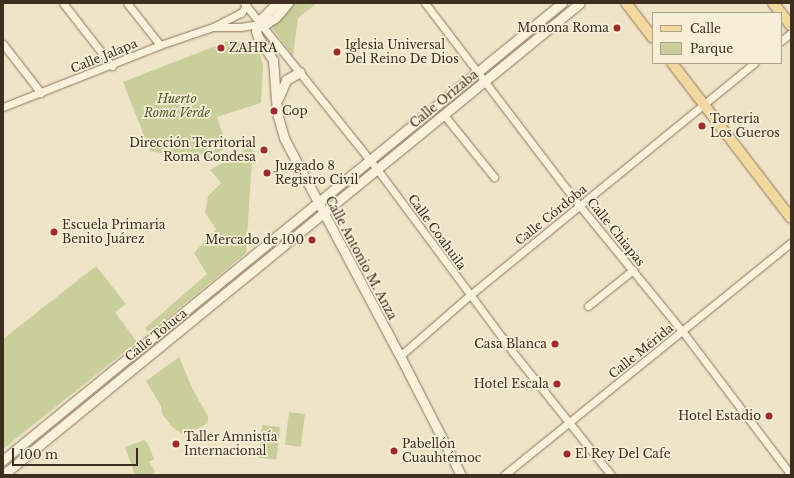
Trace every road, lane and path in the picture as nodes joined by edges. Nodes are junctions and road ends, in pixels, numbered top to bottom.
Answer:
1 (63, 3) edge
2 (127, 3) edge
3 (277, 3) edge
4 (288, 3) edge
5 (425, 3) edge
6 (562, 3) edge
7 (580, 3) edge
8 (626, 3) edge
9 (773, 3) edge
10 (245, 4) edge
11 (780, 12) edge
12 (782, 14) edge
13 (261, 24) junction
14 (791, 26) edge
15 (213, 27) junction
16 (791, 33) edge
17 (652, 37) edge
18 (782, 40) edge
19 (3, 44) edge
20 (160, 45) junction
21 (673, 64) edge
22 (753, 64) edge
23 (112, 66) junction
24 (300, 72) junction
25 (478, 73) junction
26 (485, 81) junction
27 (41, 93) junction
28 (277, 104) junction
29 (704, 104) junction
30 (3, 107) edge
31 (444, 115) junction
32 (370, 160) junction
33 (377, 169) junction
34 (494, 177) dead end
35 (318, 204) junction
36 (580, 205) junction
37 (323, 214) junction
38 (791, 218) edge
39 (791, 243) edge
40 (633, 270) junction
41 (470, 295) junction
42 (588, 306) dead end
43 (682, 332) junction
44 (400, 356) junction
45 (95, 385) junction
46 (102, 394) junction
47 (569, 423) junction
48 (3, 460) edge
49 (3, 475) edge
50 (461, 475) edge
51 (504, 475) edge
52 (611, 475) edge
53 (791, 475) edge

1 - 23 street
2 - 20 street
3 - 13 street
4 - 13 street
5 - 25 street, Calle Chiapas
6 - 25 street, Calle Orizaba
7 - 26 street, Calle Orizaba
8 - 17 main road
9 - 11 main road
10 - 13 street, Calle Coahuila
10 - 15 street, Calle Jalapa
12 - 14 main road
13 - 15 street, Calle Jalapa
13 - 24 street, Calle Coahuila
13 - 28 street, Calle Antonio M. Anza
15 - 20 street, Calle Jalapa
16 - 18 street
19 - 27 street
20 - 23 street, Calle Jalapa
21 - 29 main road
22 - 29 street, Calle Córdoba
23 - 27 street, Calle Jalapa
24 - 28 street
24 - 32 street, Calle Coahuila
25 - 26 street, Calle Chiapas
25 - 32 street, Calle Orizaba
26 - 31 street, Calle Orizaba
26 - 36 street, Calle Chiapas
27 - 30 street, Calle Jalapa
28 - 35 street, Calle Antonio M. Anza
29 - 36 street, Calle Córdoba
29 - 38 main road
31 - 33 street, Calle Orizaba
31 - 34 street
32 - 33 street, Calle Coahuila
32 - 35 street, Calle Orizaba
33 - 37 street, Calle Orizaba
33 - 41 street, Calle Coahuila
35 - 37 street, Calle Antonio M. Anza
35 - 45 street, Calle Toluca
36 - 40 street, Calle Chiapas
36 - 41 street, Calle Córdoba
37 - 44 street, Calle Antonio M. Anza
37 - 46 street, Calle Toluca
39 - 43 street, Calle Mérida
40 - 42 street
40 - 43 street, Calle Chiapas
41 - 44 street, Calle Córdoba
41 - 47 street, Calle Coahuila
43 - 47 street, Calle Mérida
43 - 53 street, Calle Chiapas
44 - 50 street, Calle Antonio M. Anza
45 - 46 street
45 - 48 street, Calle Toluca
46 - 49 street, Calle Toluca
47 - 51 street, Calle Mérida
47 - 52 street, Calle Coahuila

